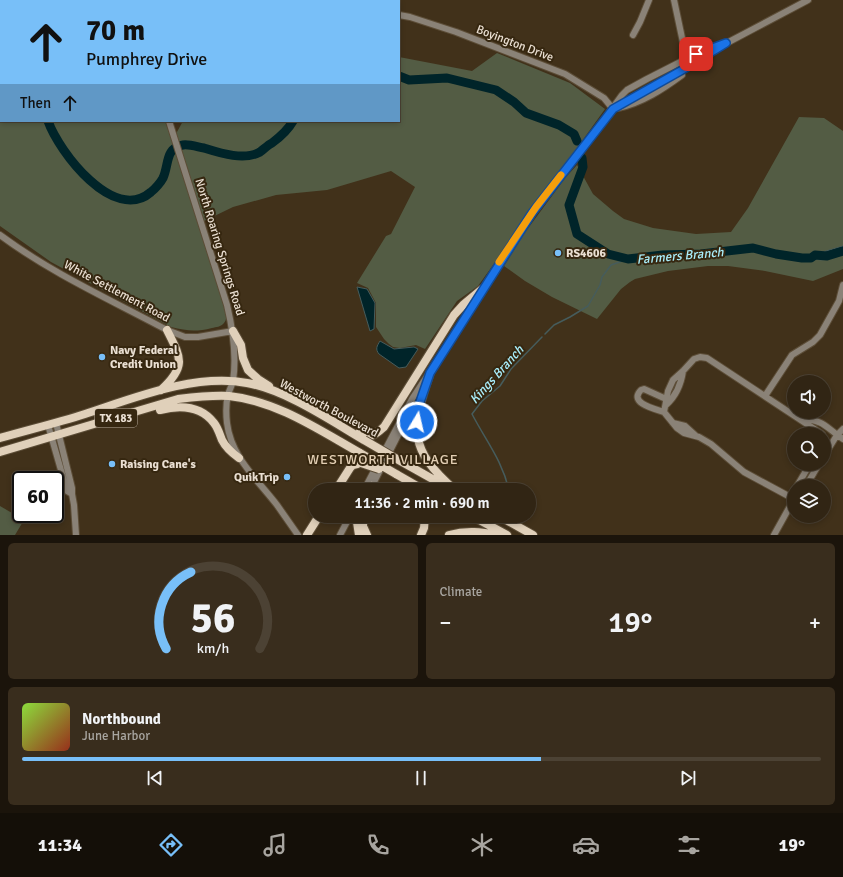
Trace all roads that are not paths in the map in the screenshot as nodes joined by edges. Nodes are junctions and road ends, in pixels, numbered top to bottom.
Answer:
1 (649, 0) edge
2 (674, 0) edge
3 (808, 0) edge
4 (400, 15) edge
5 (633, 35) dead end
6 (726, 43) junction
7 (685, 52) dead end
8 (613, 109) junction
9 (169, 122) edge
10 (0, 235) edge
11 (843, 285) edge
12 (482, 289) junction
13 (167, 330) junction
14 (233, 331) junction
15 (683, 371) junction
16 (430, 373) junction
17 (233, 381) junction
18 (160, 391) junction
19 (228, 396) junction
20 (765, 396) junction
21 (287, 397) junction
22 (666, 402) junction
23 (301, 404) junction
24 (664, 412) junction
25 (128, 414) junction
26 (295, 416) junction
27 (801, 420) junction
28 (336, 423) junction
29 (52, 424) junction
30 (810, 427) edge
31 (843, 429) edge
32 (831, 435) edge
33 (837, 435) junction
34 (55, 436) junction
35 (0, 438) edge
36 (843, 439) edge
37 (831, 442) edge
38 (0, 452) edge
39 (239, 458) junction
40 (399, 476) junction
41 (340, 483) edge
42 (372, 483) edge
43 (406, 483) edge
44 (412, 483) edge
45 (441, 483) edge
46 (446, 483) edge
47 (787, 495) edge
48 (787, 512) edge
49 (315, 523) edge
50 (346, 523) edge
51 (357, 523) edge
52 (363, 523) edge
53 (424, 523) edge
54 (485, 523) edge
55 (512, 523) edge
56 (76, 535) edge
57 (298, 535) edge
58 (307, 535) edge
59 (340, 535) edge
60 (359, 535) edge
61 (367, 535) edge
62 (421, 535) edge
63 (449, 535) edge
64 (499, 535) edge
65 (506, 535) edge
66 (533, 535) edge
67 (774, 535) edge

1 - 5 street
2 - 7 street
3 - 6 street
4 - 8 street, Boyington Drive
6 - 8 street
6 - 8 street
6 - 8 street
8 - 12 street
9 - 14 street, North Roaring Springs Road
10 - 13 street, White Settlement Road
11 - 20 street
12 - 16 street
12 - 28 main road
13 - 14 street, White Settlement Road
13 - 18 main road
14 - 17 street, North Roaring Springs Road
14 - 21 main road
15 - 20 street
15 - 22 street
15 - 22 street
16 - 42 street
16 - 46 main road
17 - 18 main road, Westworth Boulevard / TX 183
17 - 19 street, North Roaring Springs Road
17 - 21 main road, Westworth Boulevard / TX 183
18 - 29 main road, Westworth Boulevard / TX 183
19 - 25 main road, Westworth Boulevard / TX 183
19 - 26 main road, Westworth Boulevard / TX 183
19 - 39 street, North Roaring Springs Road
20 - 27 street
21 - 23 main road, Westworth Boulevard / TX 183
22 - 24 street
22 - 24 street
23 - 26 main road
23 - 28 main road, Westworth Boulevard / TX 183
24 - 47 street
25 - 34 main road, Westworth Boulevard / TX 183
25 - 39 main road
26 - 40 main road, Westworth Boulevard / TX 183, bridge
27 - 30 street
27 - 33 street
28 - 45 main road, Westworth Boulevard / TX 183, bridge
29 - 34 street
29 - 35 main road, Westworth Boulevard / TX 183
31 - 33 street
32 - 33 street
33 - 36 street
33 - 37 street
34 - 38 main road, Westworth Boulevard / TX 183
34 - 56 street
39 - 57 street, North Roaring Springs Road
40 - 41 main road, bridge
40 - 43 main road
40 - 44 main road, Westworth Boulevard / TX 183
48 - 67 street
49 - 58 main road
50 - 59 street
51 - 60 main road
52 - 61 main road
53 - 62 main road
54 - 65 main road
55 - 66 main road
63 - 64 main road

